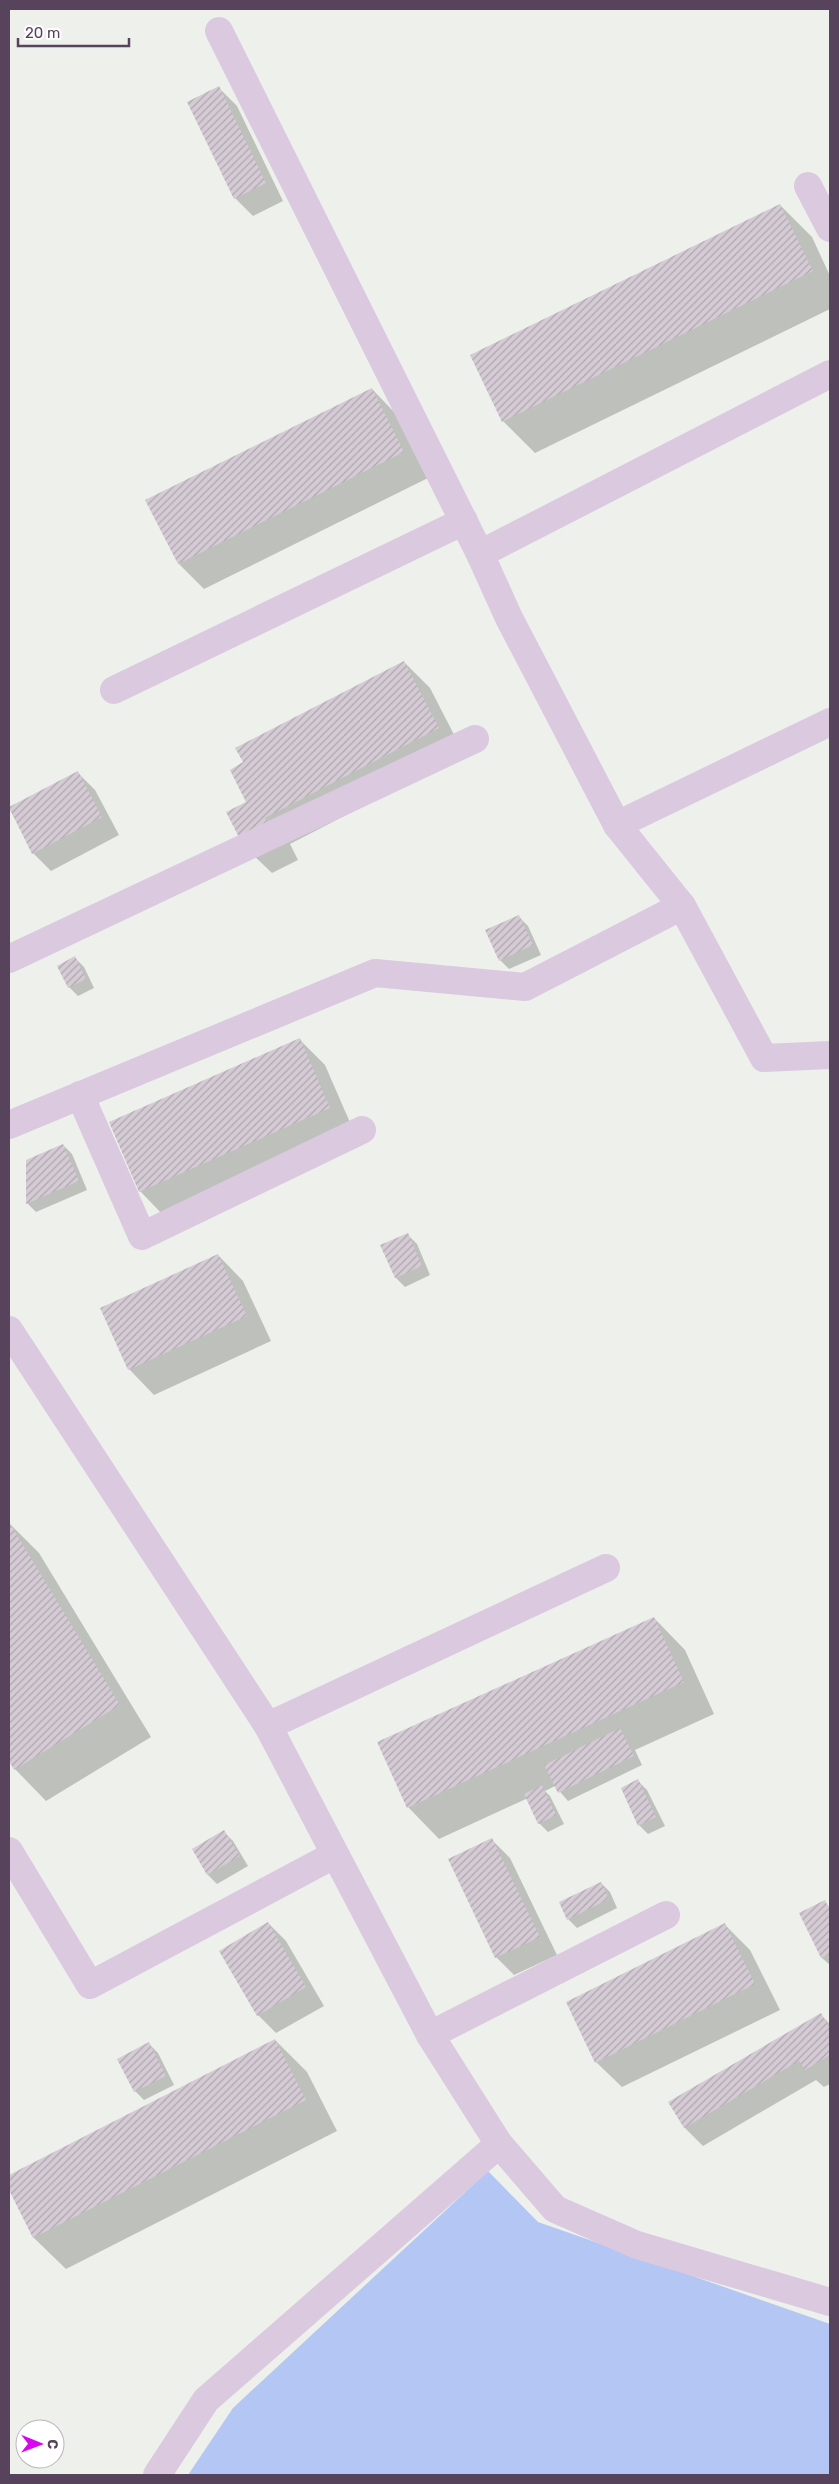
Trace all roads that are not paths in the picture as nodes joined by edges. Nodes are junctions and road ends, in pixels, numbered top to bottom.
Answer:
1 (219, 31) dead end
2 (808, 186) dead end
3 (830, 228) edge
4 (830, 374) edge
5 (464, 521) junction
6 (480, 554) junction
7 (114, 690) dead end
8 (830, 722) edge
9 (475, 739) dead end
10 (617, 825) junction
11 (682, 906) junction
12 (9, 959) edge
13 (830, 1055) edge
14 (80, 1095) junction
15 (9, 1125) edge
16 (362, 1130) dead end
17 (9, 1330) edge
18 (606, 1568) dead end
19 (268, 1726) junction
20 (9, 1851) edge
21 (334, 1855) junction
22 (666, 1916) dead end
23 (430, 2035) junction
24 (500, 2144) junction
25 (830, 2302) edge
26 (157, 2475) edge

1 - 5 lane
2 - 3 lane
4 - 6 lane
5 - 6 lane
5 - 7 lane
6 - 10 lane
8 - 10 lane
9 - 12 lane
10 - 11 lane
11 - 13 lane
11 - 14 lane
14 - 15 lane
14 - 16 lane
17 - 19 lane
18 - 19 lane
19 - 21 lane
20 - 21 lane
21 - 23 lane
22 - 23 lane
23 - 24 lane
24 - 25 lane
24 - 26 lane

